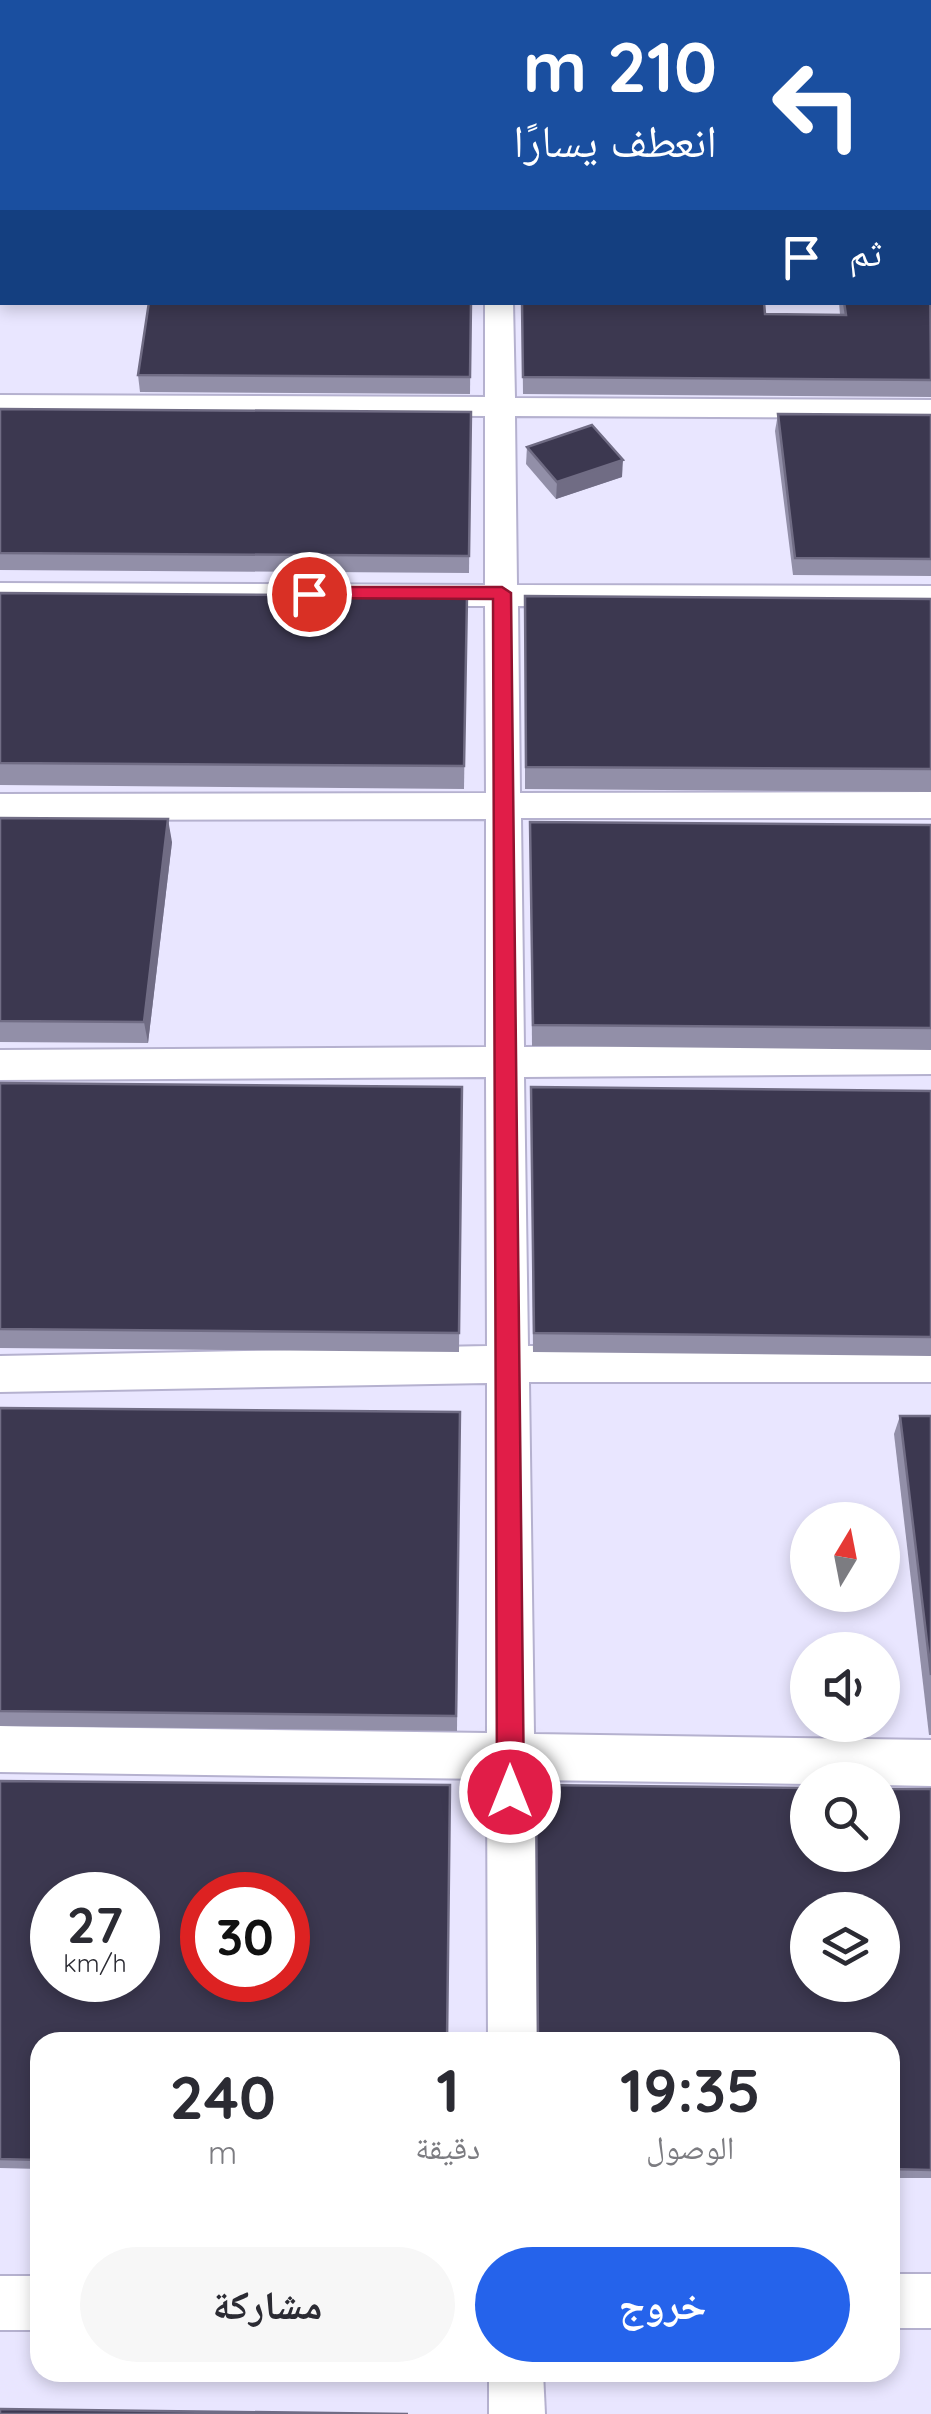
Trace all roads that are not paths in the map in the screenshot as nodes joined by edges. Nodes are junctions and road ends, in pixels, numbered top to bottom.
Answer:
1 (499, 305) edge
2 (0, 404) edge
3 (500, 404) junction
4 (931, 409) edge
5 (502, 593) junction
6 (0, 594) edge
7 (931, 597) edge
8 (503, 806) junction
9 (931, 806) edge
10 (0, 808) edge
11 (931, 1058) edge
12 (506, 1059) junction
13 (0, 1065) edge
14 (508, 1364) junction
15 (931, 1364) edge
16 (0, 1374) edge
17 (0, 1750) edge
18 (510, 1757) junction
19 (931, 1763) edge
20 (513, 2032) edge
21 (931, 2301) edge
22 (900, 2302) edge
23 (0, 2303) edge
24 (30, 2303) edge
25 (516, 2382) edge
26 (516, 2414) edge

1 - 3 street
2 - 3 street
3 - 4 street
3 - 5 street
5 - 6 street
5 - 7 street
5 - 8 street
8 - 9 street
8 - 10 street
8 - 12 street
11 - 12 street
12 - 13 street
12 - 14 street
14 - 15 street
14 - 16 street
14 - 18 street
17 - 18 street
18 - 19 street
18 - 20 street
21 - 22 street
23 - 24 street
25 - 26 street

